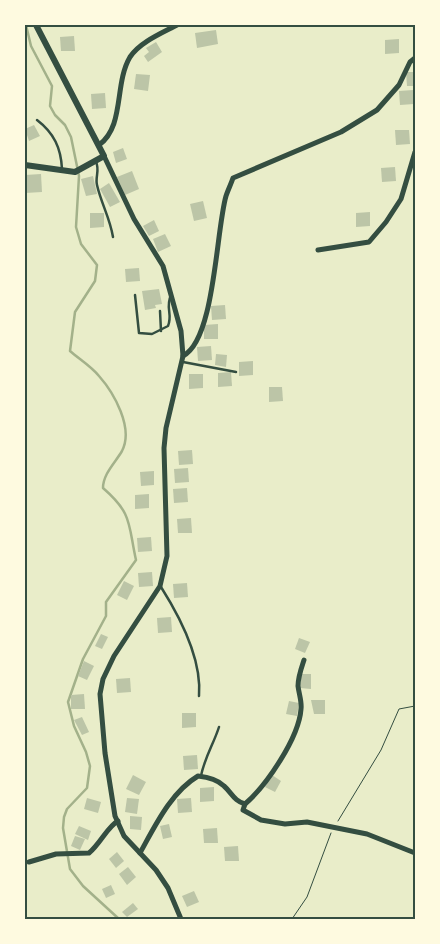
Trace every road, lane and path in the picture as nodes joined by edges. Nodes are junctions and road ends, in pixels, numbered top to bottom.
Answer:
1 (36, 25) edge
2 (177, 25) edge
3 (415, 58) edge
4 (37, 120) dead end
5 (99, 146) junction
6 (415, 152) edge
7 (104, 156) junction
8 (96, 160) junction
9 (25, 165) edge
10 (62, 170) junction
11 (113, 237) dead end
12 (318, 250) dead end
13 (171, 294) junction
14 (135, 295) dead end
15 (160, 311) dead end
16 (161, 331) junction
17 (183, 359) junction
18 (236, 372) dead end
19 (160, 586) junction
20 (304, 660) dead end
21 (199, 696) dead end
22 (415, 706) edge
23 (219, 727) dead end
24 (201, 776) junction
25 (245, 804) junction
26 (118, 821) junction
27 (334, 827) junction
28 (140, 853) junction
29 (415, 853) edge
30 (29, 862) dead end
31 (181, 919) edge
32 (292, 919) edge

1 - 5 street
2 - 5 street
3 - 17 street
4 - 10 lane
5 - 7 street
6 - 12 street
7 - 8 street
7 - 13 street
8 - 10 street
8 - 11 lane
9 - 10 street
13 - 16 lane
13 - 17 street
14 - 16 lane
15 - 16 lane
17 - 18 lane
17 - 19 street
19 - 21 lane
19 - 26 street
20 - 25 street
22 - 27 path
23 - 24 lane
24 - 25 street
24 - 28 street
25 - 27 street
26 - 28 street
26 - 30 street
27 - 29 street
27 - 32 path
28 - 31 street

